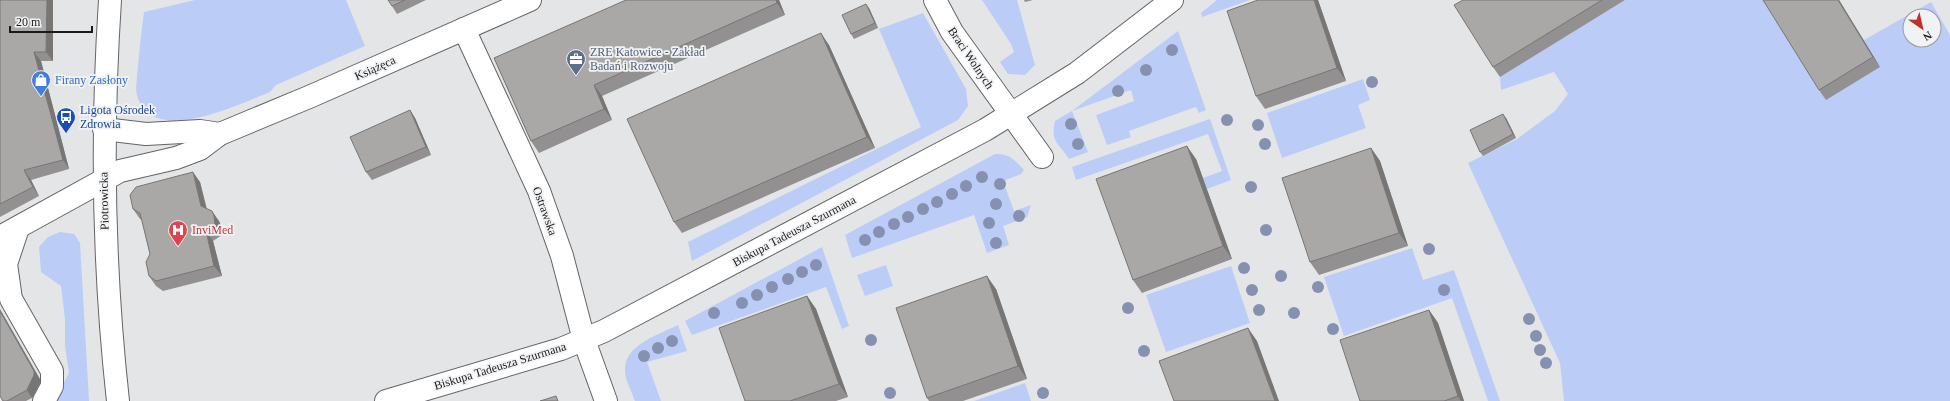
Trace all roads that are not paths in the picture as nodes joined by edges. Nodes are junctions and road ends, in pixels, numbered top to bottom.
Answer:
1 (110, 0) edge
2 (530, 0) edge
3 (935, 0) edge
4 (1172, 0) edge
5 (464, 29) junction
6 (1010, 114) junction
7 (104, 129) junction
8 (220, 134) junction
9 (1042, 157) dead end
10 (104, 179) junction
11 (9, 233) edge
12 (584, 340) junction
13 (44, 401) edge
14 (118, 401) edge
15 (386, 401) edge
16 (606, 401) edge

1 - 7 street, Piotrowicka
2 - 5 street, Książęca
3 - 6 street, Braci Wolnych
4 - 6 street, Biskupa Tadeusza Szurmana
5 - 8 street, Książęca
5 - 12 street, Ostrawska
6 - 9 street, Braci Wolnych
6 - 12 street, Biskupa Tadeusza Szurmana
7 - 8 street
7 - 10 street, Piotrowicka
8 - 10 street, Książęca
10 - 11 street, Książęca
10 - 14 street, Piotrowicka
11 - 13 street
12 - 15 street, Biskupa Tadeusza Szurmana
12 - 16 street, Ostrawska

